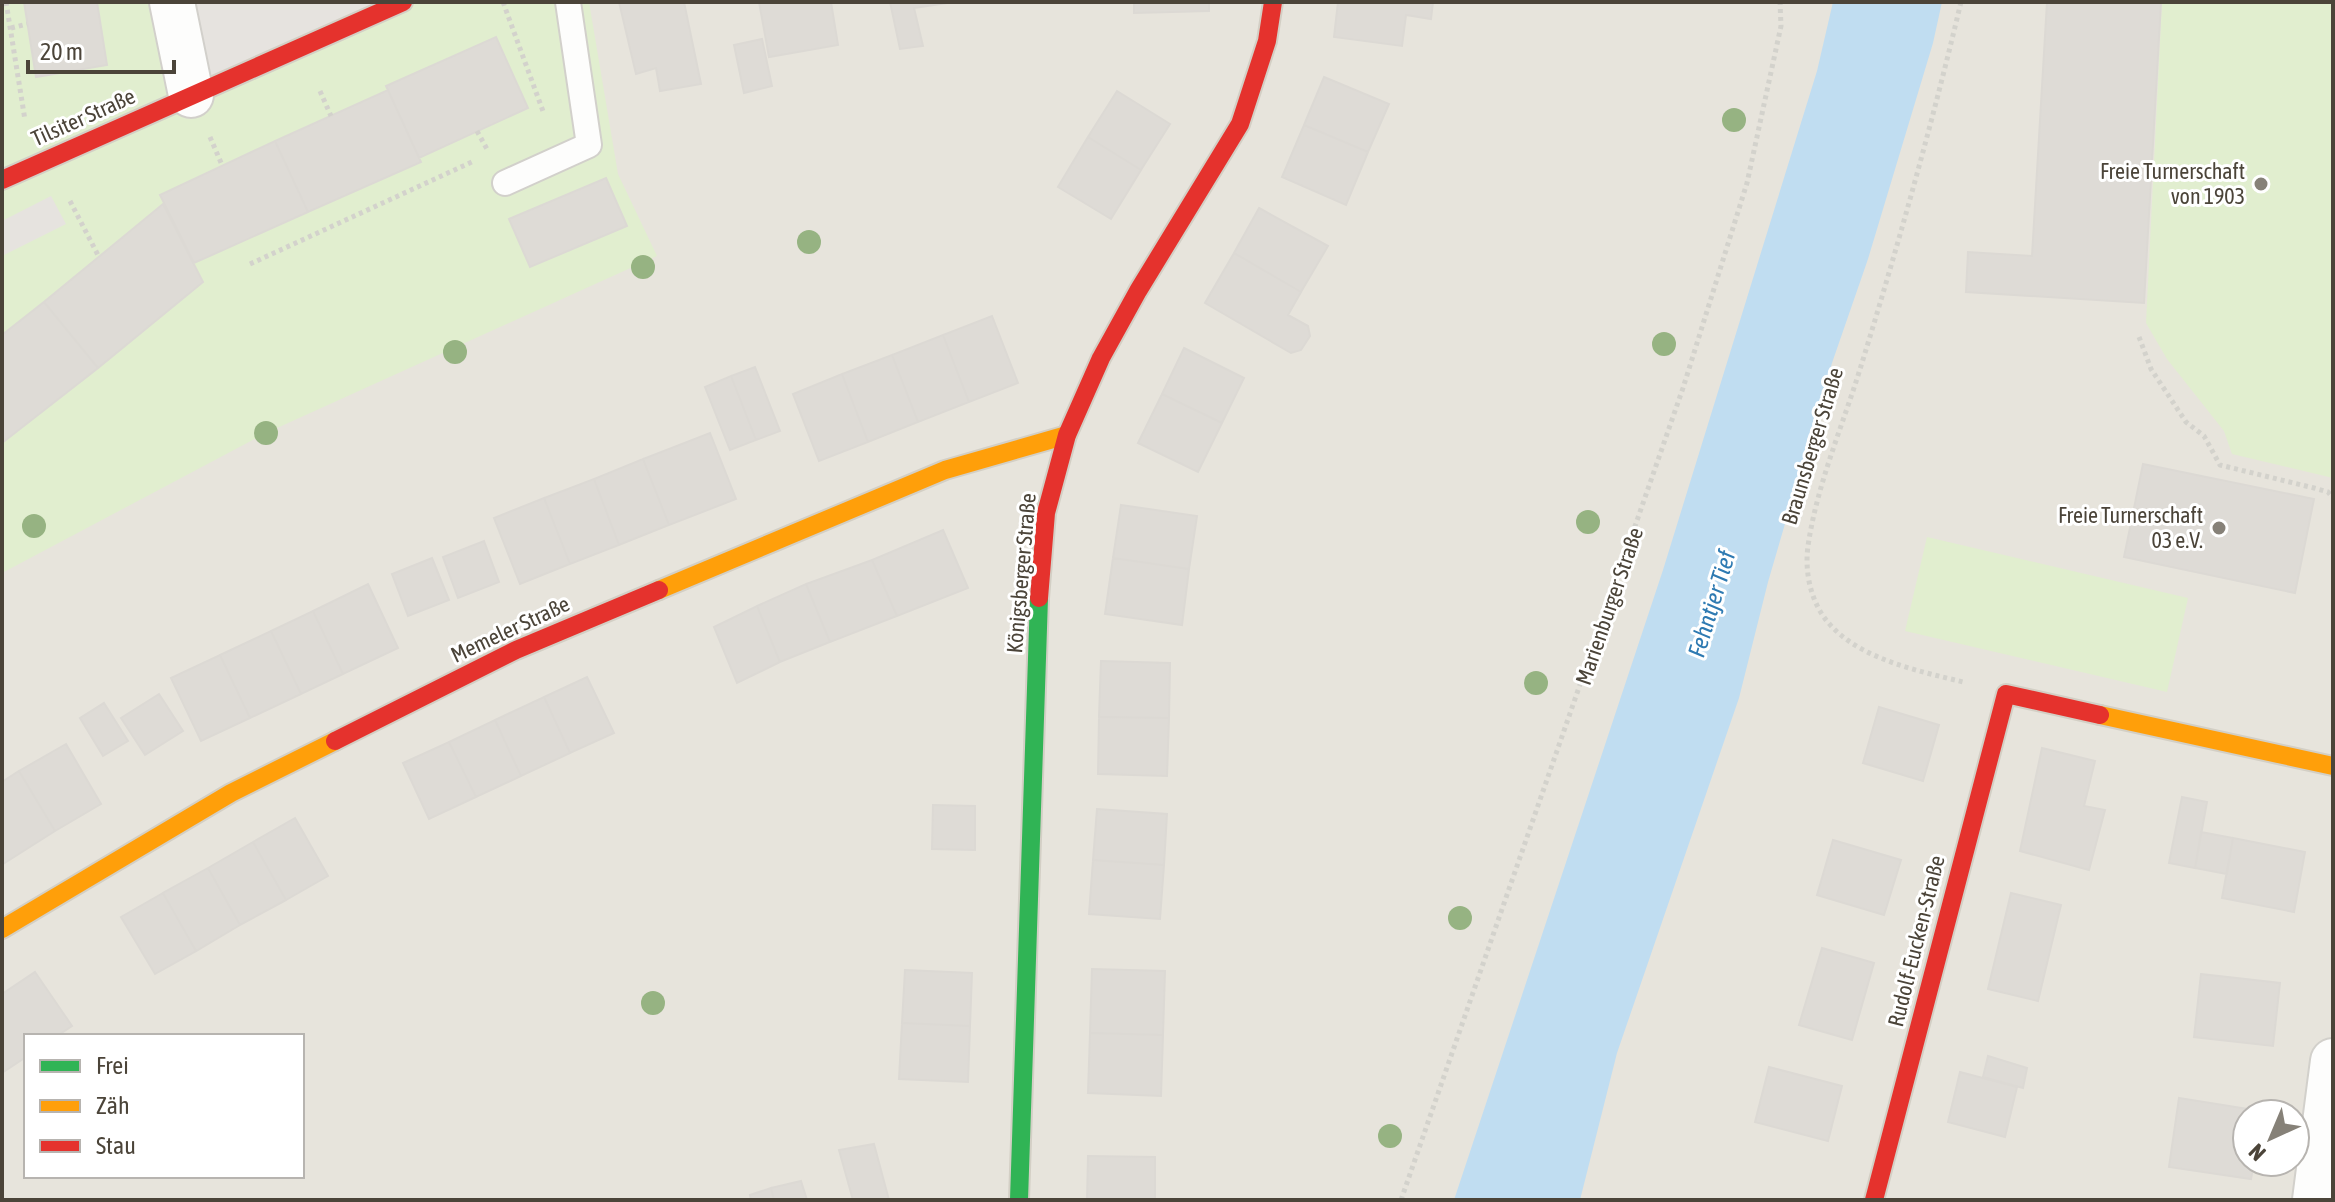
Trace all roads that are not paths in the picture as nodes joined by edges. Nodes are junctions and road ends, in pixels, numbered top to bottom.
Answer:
1 (172, 2) edge
2 (403, 2) edge
3 (568, 2) edge
4 (1273, 2) edge
5 (191, 95) junction
6 (2, 180) edge
7 (505, 183) dead end
8 (1067, 435) junction
9 (2333, 766) edge
10 (2, 929) edge
11 (2333, 1061) edge
12 (1019, 1200) edge
13 (1874, 1200) edge
14 (2315, 1200) edge

1 - 5 street
2 - 5 street, Tilsiter Straße
3 - 7 lane
4 - 8 street, Königsberger Straße
5 - 6 street, Tilsiter Straße
8 - 10 street, Memeler Straße
8 - 12 street, Königsberger Straße
9 - 13 street, Rudolf-Eucken-Straße
11 - 14 street

